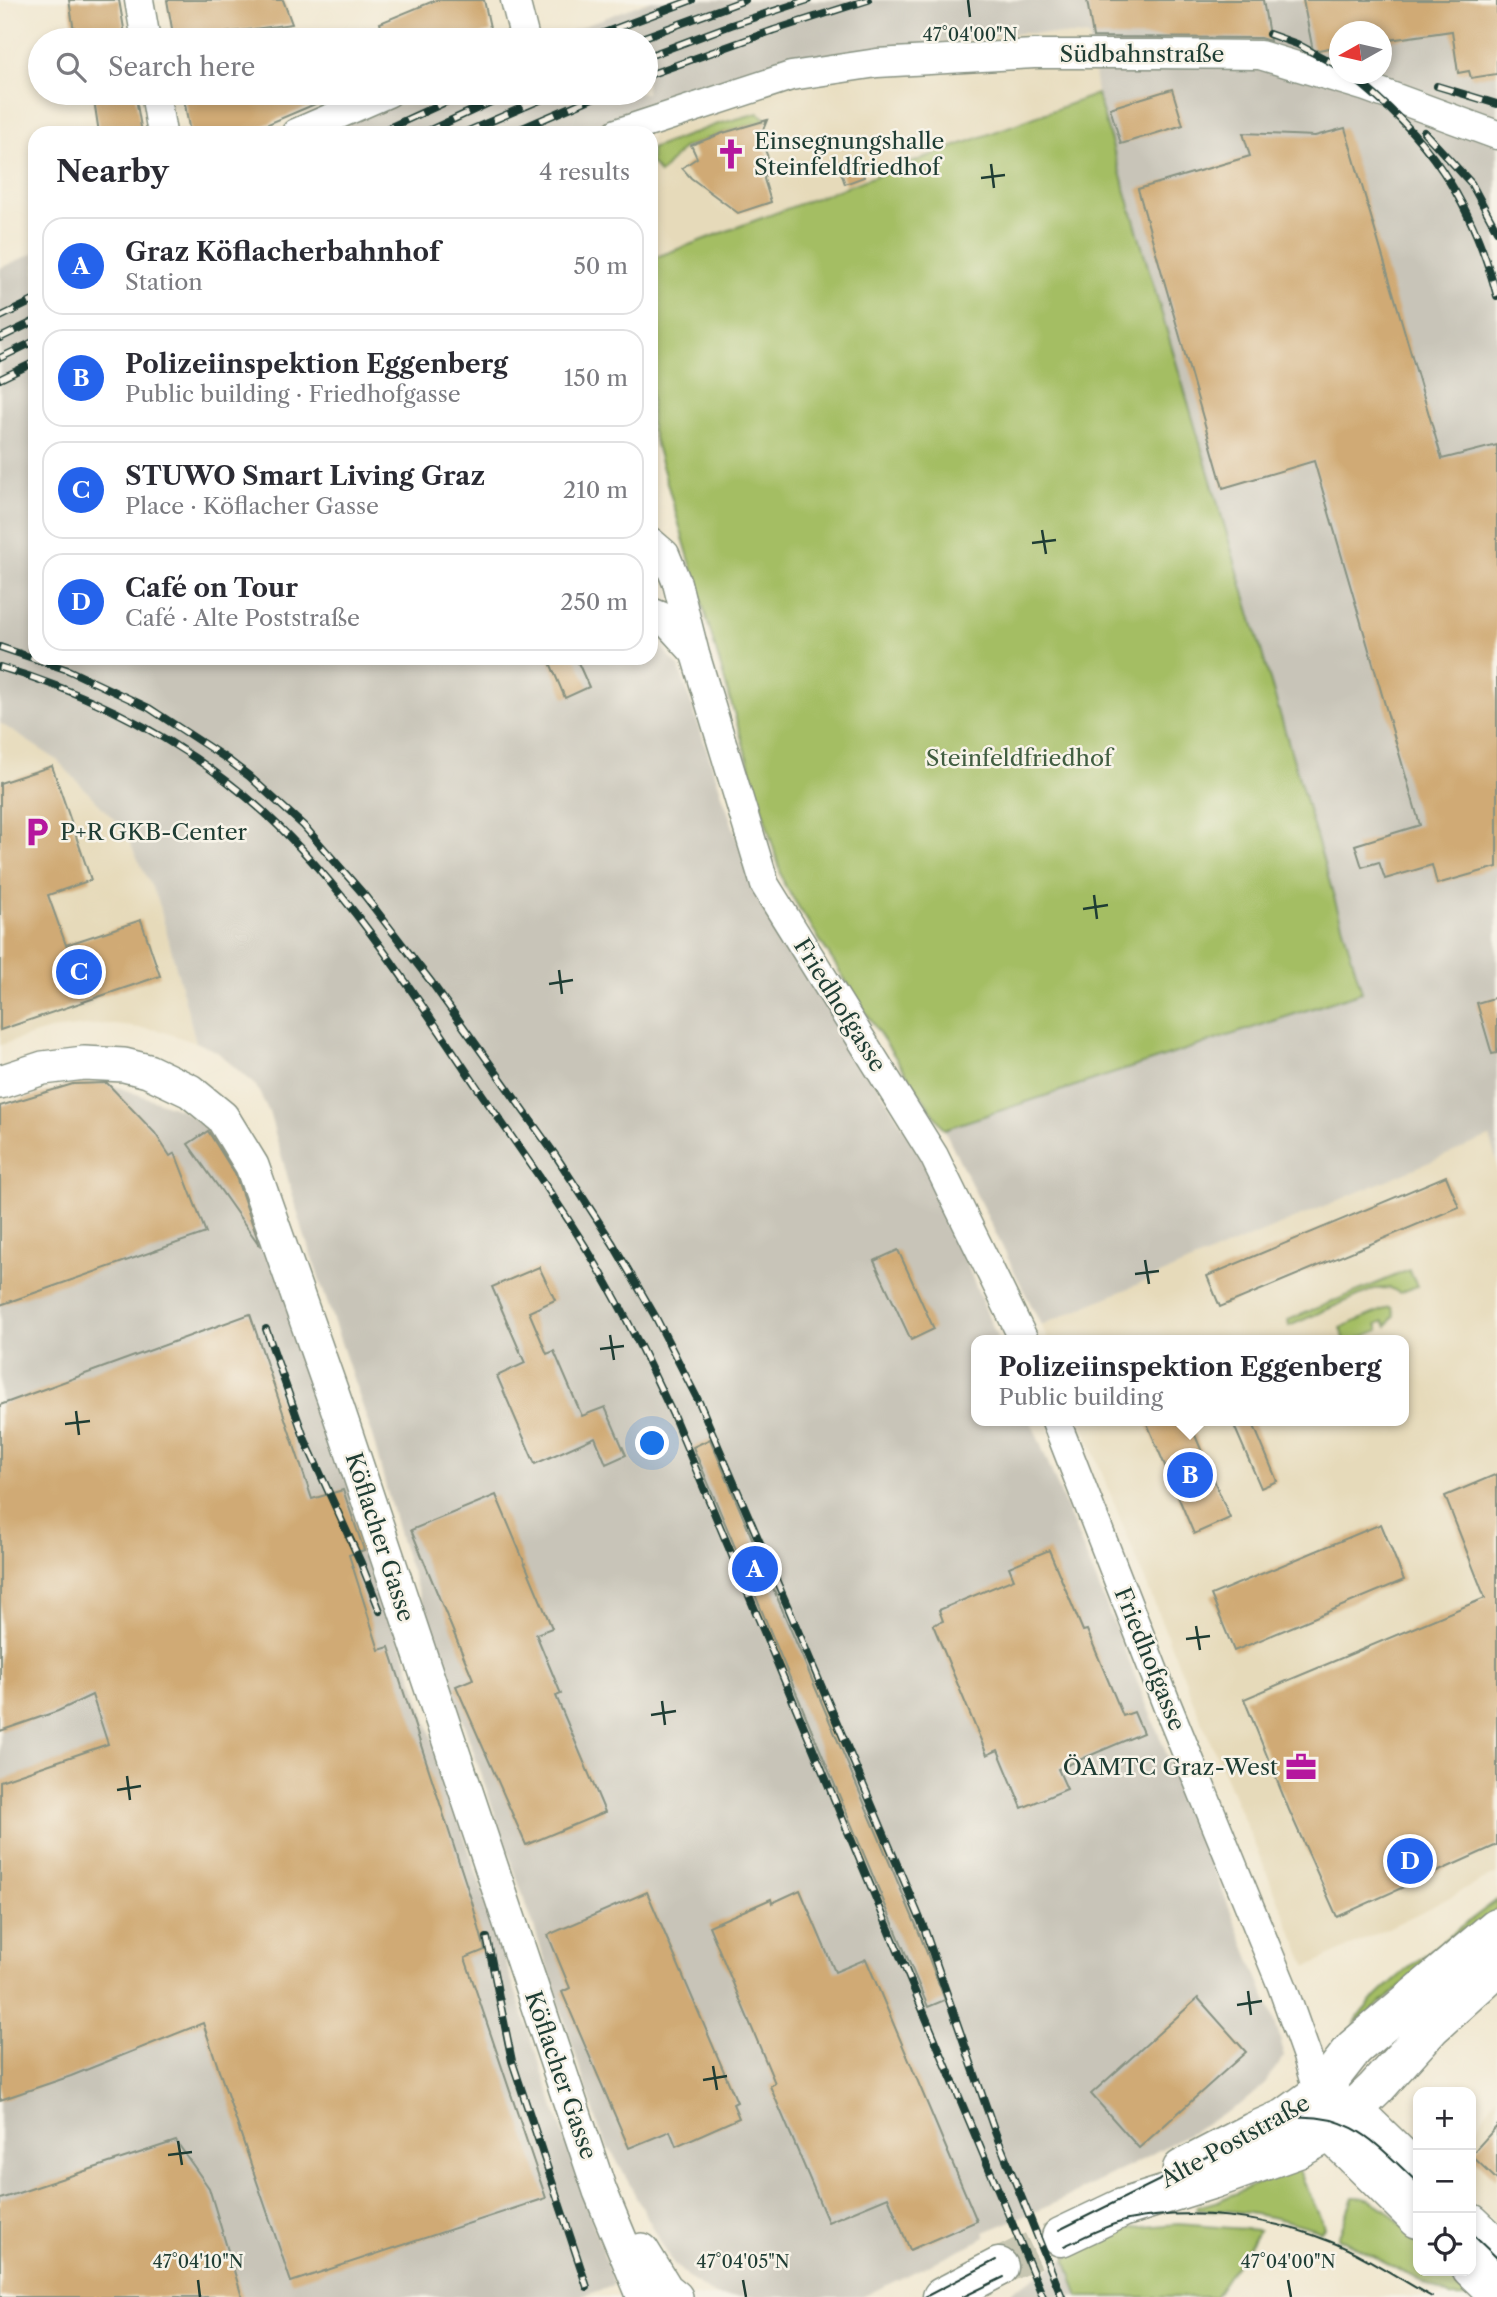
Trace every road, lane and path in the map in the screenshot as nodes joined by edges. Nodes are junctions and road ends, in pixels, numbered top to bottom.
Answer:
1 (139, 0) edge
2 (514, 0) edge
3 (144, 28) edge
4 (519, 28) edge
5 (157, 105) edge
6 (360, 105) edge
7 (161, 126) edge
8 (312, 126) edge
9 (638, 126) edge
10 (1497, 135) edge
11 (658, 548) edge
12 (658, 615) edge
13 (695, 654) junction
14 (0, 1082) edge
15 (1022, 1335) edge
16 (1058, 1426) edge
17 (1497, 1927) edge
18 (1497, 1967) edge
19 (1318, 2094) junction
20 (1342, 2121) junction
21 (1413, 2171) edge
22 (600, 2191) junction
23 (1122, 2208) junction
24 (1413, 2213) edge
25 (1476, 2228) edge
26 (1061, 2237) tunnel mouth
27 (1497, 2248) edge
28 (999, 2267) tunnel mouth
29 (1476, 2273) edge
30 (1497, 2293) edge
31 (644, 2297) edge
32 (676, 2297) edge
33 (942, 2297) edge

1 - 3 street
2 - 4 street
5 - 7 street
6 - 8 street
9 - 10 street, Südbahnstraße
11 - 13 street, Friedhofgasse
12 - 13 street, Friedhofgasse
13 - 15 street, Friedhofgasse
14 - 22 street, Köflacher Gasse
16 - 19 street, Friedhofgasse
17 - 19 main road, Alte Poststraße
18 - 20 main road, Alte Poststraße
19 - 20 main road
19 - 23 main road, Alte Poststraße
20 - 21 main road
20 - 23 main road, Alte Poststraße
20 - 24 main road
22 - 31 street, Köflacher Gasse
22 - 32 street, Köflacher Gasse
23 - 26 main road, Alte Poststraße
25 - 27 main road
28 - 33 main road
29 - 30 main road

